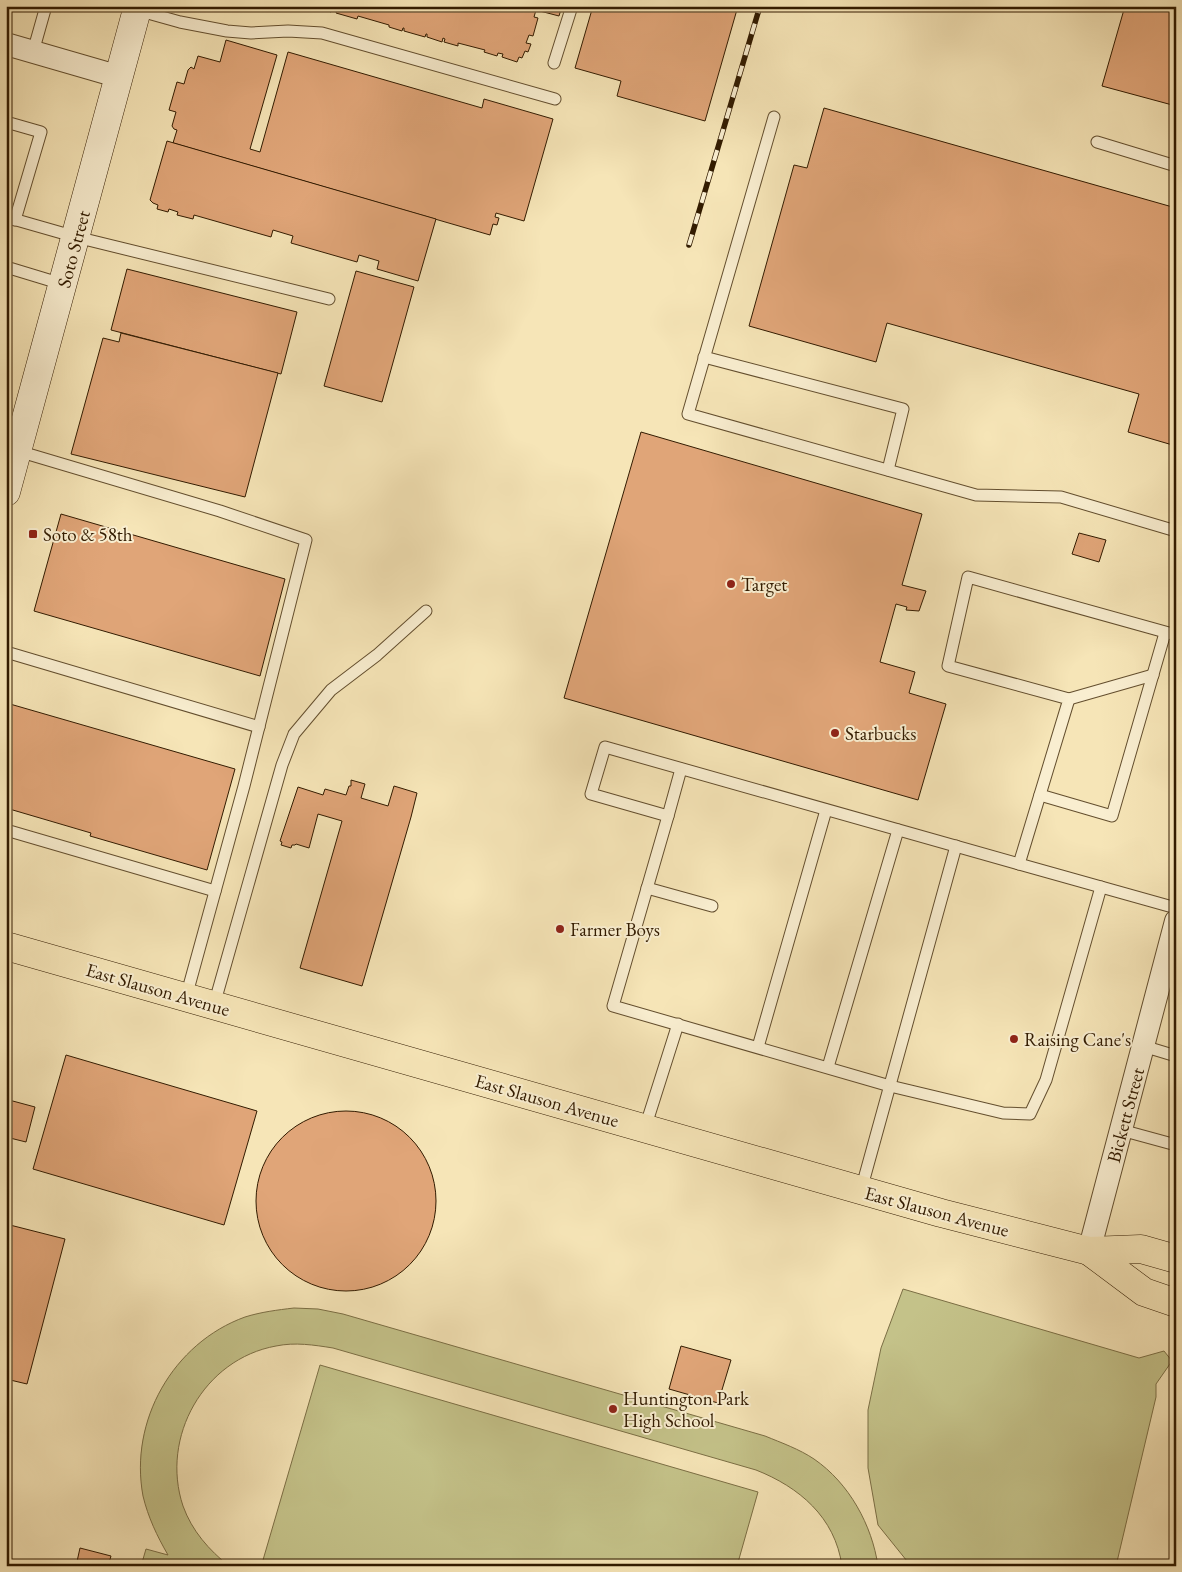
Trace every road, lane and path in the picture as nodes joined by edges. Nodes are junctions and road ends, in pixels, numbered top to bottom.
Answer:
1 (46, 6) edge
2 (572, 6) edge
3 (138, 8) edge
4 (6, 44) edge
5 (33, 52) junction
6 (554, 63) dead end
7 (120, 77) junction
8 (555, 99) dead end
9 (774, 117) dead end
10 (6, 122) edge
11 (1097, 142) dead end
12 (1176, 166) edge
13 (11, 218) edge
14 (76, 237) junction
15 (6, 267) edge
16 (63, 284) junction
17 (329, 299) dead end
18 (704, 357) junction
19 (18, 451) junction
20 (888, 470) junction
21 (7, 489) edge
22 (1176, 530) edge
23 (426, 611) dead end
24 (1171, 634) edge
25 (6, 652) edge
26 (1153, 675) junction
27 (1069, 700) junction
28 (258, 727) junction
29 (681, 769) junction
30 (1040, 796) junction
31 (826, 810) junction
32 (668, 816) junction
33 (6, 830) edge
34 (898, 830) junction
35 (956, 846) junction
36 (1019, 864) junction
37 (1101, 887) junction
38 (648, 888) junction
39 (215, 891) junction
40 (712, 906) dead end
41 (1176, 908) edge
42 (1176, 921) edge
43 (6, 946) edge
44 (186, 997) junction
45 (214, 1005) junction
46 (678, 1024) junction
47 (1143, 1046) junction
48 (758, 1047) junction
49 (1176, 1056) edge
50 (828, 1067) junction
51 (890, 1086) junction
52 (645, 1128) junction
53 (1121, 1130) junction
54 (1176, 1145) edge
55 (861, 1190) junction
56 (1089, 1251) junction
57 (1176, 1259) edge
58 (1176, 1303) edge

1 - 5 lane
2 - 6 lane
3 - 7 main road, Soto Street
3 - 8 lane
4 - 5 street
5 - 7 street
7 - 14 main road, Soto Street
9 - 18 lane
10 - 13 lane
11 - 12 lane
13 - 14 lane
14 - 16 main road, Soto Street
14 - 17 lane
15 - 16 lane
16 - 19 main road, Soto Street
18 - 20 lane
18 - 20 lane
19 - 21 main road, Soto Street
19 - 28 lane
20 - 22 lane
23 - 45 lane
24 - 26 lane
24 - 27 lane
25 - 28 lane
26 - 27 lane
26 - 30 lane
27 - 30 lane
28 - 39 lane
29 - 31 lane
29 - 32 lane
29 - 32 lane
30 - 36 lane
31 - 34 lane
31 - 48 lane
32 - 38 lane
33 - 39 lane
34 - 35 lane
34 - 50 lane
35 - 36 lane
35 - 51 lane
36 - 37 lane
37 - 41 lane
37 - 51 lane
38 - 40 lane
38 - 46 lane
39 - 44 lane
42 - 47 street, Bickett Street
43 - 44 main road, East Slauson Avenue
44 - 45 main road, East Slauson Avenue
45 - 52 main road, East Slauson Avenue
46 - 48 lane
46 - 52 lane
47 - 49 lane
47 - 53 street, Bickett Street
48 - 50 lane
50 - 51 lane
51 - 55 lane
52 - 55 main road, East Slauson Avenue
53 - 54 lane
53 - 56 street, Bickett Street
55 - 56 main road, East Slauson Avenue
56 - 57 main road, East Slauson Avenue
56 - 58 main road, East Slauson Avenue

